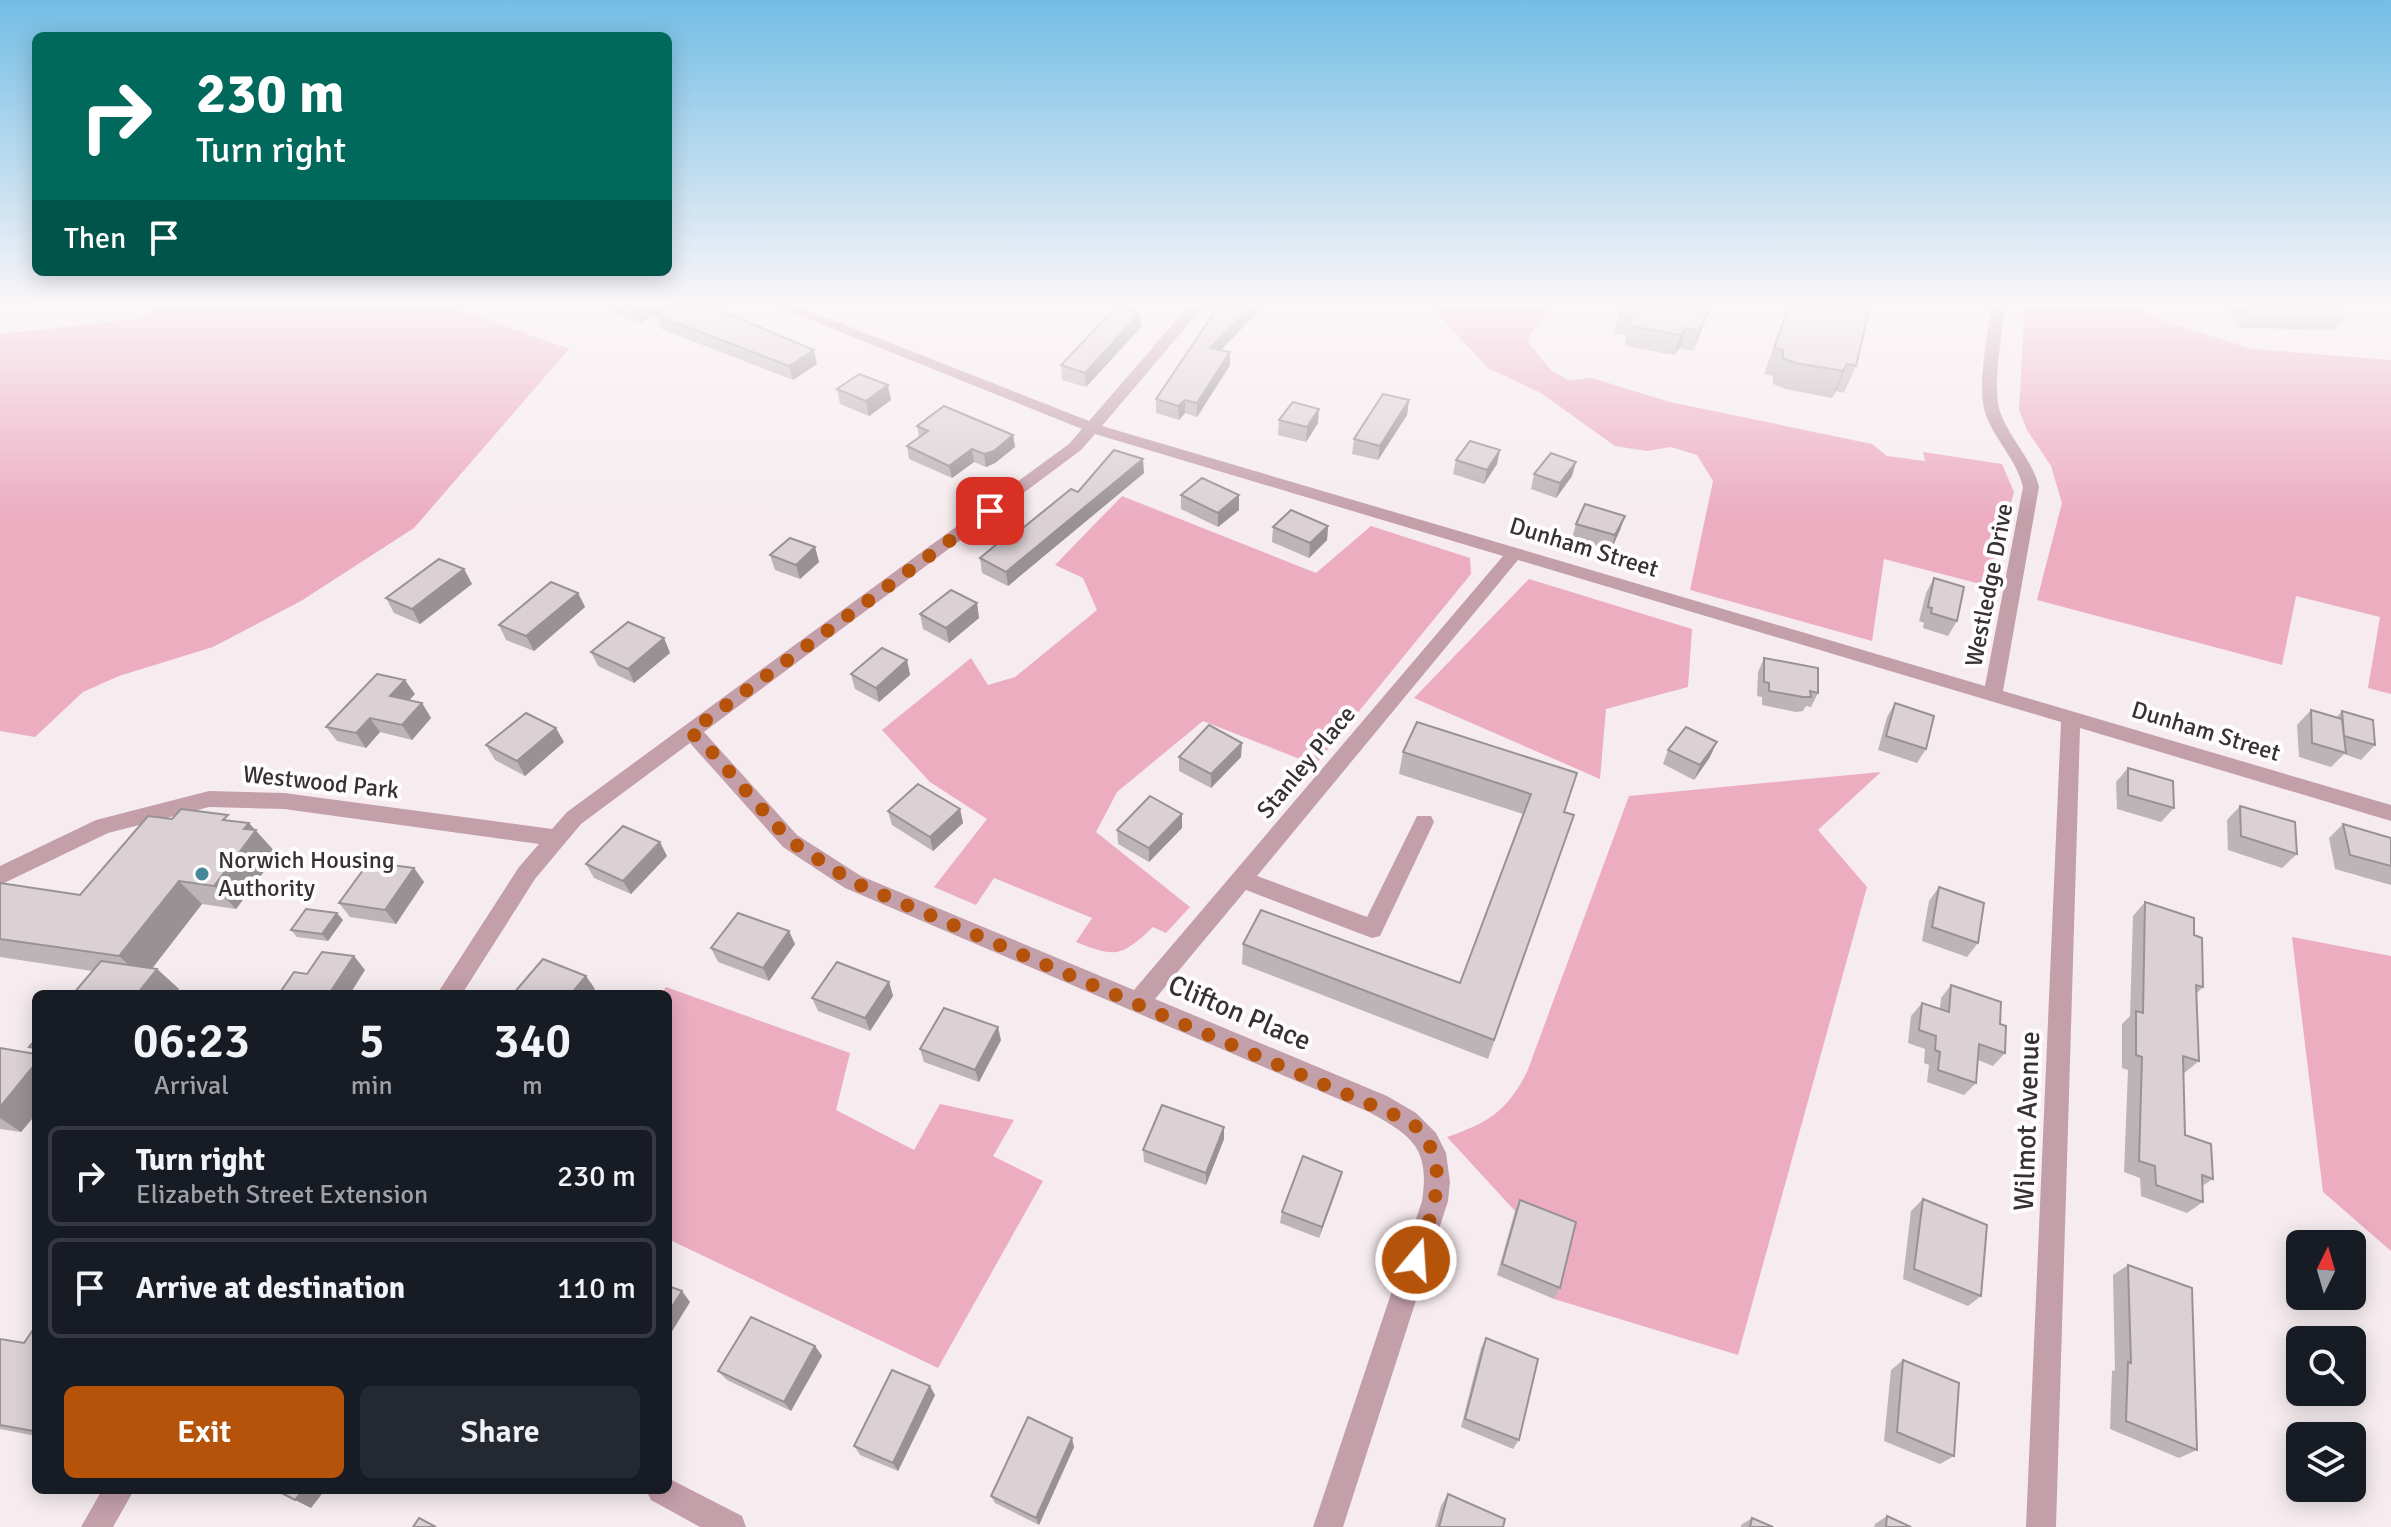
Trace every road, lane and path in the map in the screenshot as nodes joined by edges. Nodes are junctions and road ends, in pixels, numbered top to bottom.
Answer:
1 (954, 373) edge
2 (1139, 373) edge
3 (1992, 373) edge
4 (1093, 428) junction
5 (1515, 553) junction
6 (1993, 695) junction
7 (2071, 718) junction
8 (690, 732) junction
9 (2391, 813) edge
10 (1424, 822) dead end
11 (554, 838) junction
12 (0, 876) edge
13 (1242, 879) junction
14 (452, 990) edge
15 (1137, 1004) junction
16 (117, 1494) edge
17 (669, 1494) edge
18 (96, 1527) edge
19 (731, 1527) edge
20 (1328, 1527) edge
21 (2041, 1527) edge

1 - 4 street, Dunham Street
2 - 4 street
3 - 6 street, Westledge Drive
4 - 5 street, Dunham Street
4 - 8 street
5 - 6 street, Dunham Street
5 - 13 street, Stanley Place
6 - 7 street, Dunham Street
7 - 9 street, Dunham Street
7 - 21 street, Wilmot Avenue
8 - 11 street
8 - 15 street, Clifton Place
10 - 13 street
11 - 12 street, Westwood Park
11 - 14 street
13 - 15 street, Stanley Place
15 - 20 street, Clifton Place
16 - 18 street
17 - 19 street

